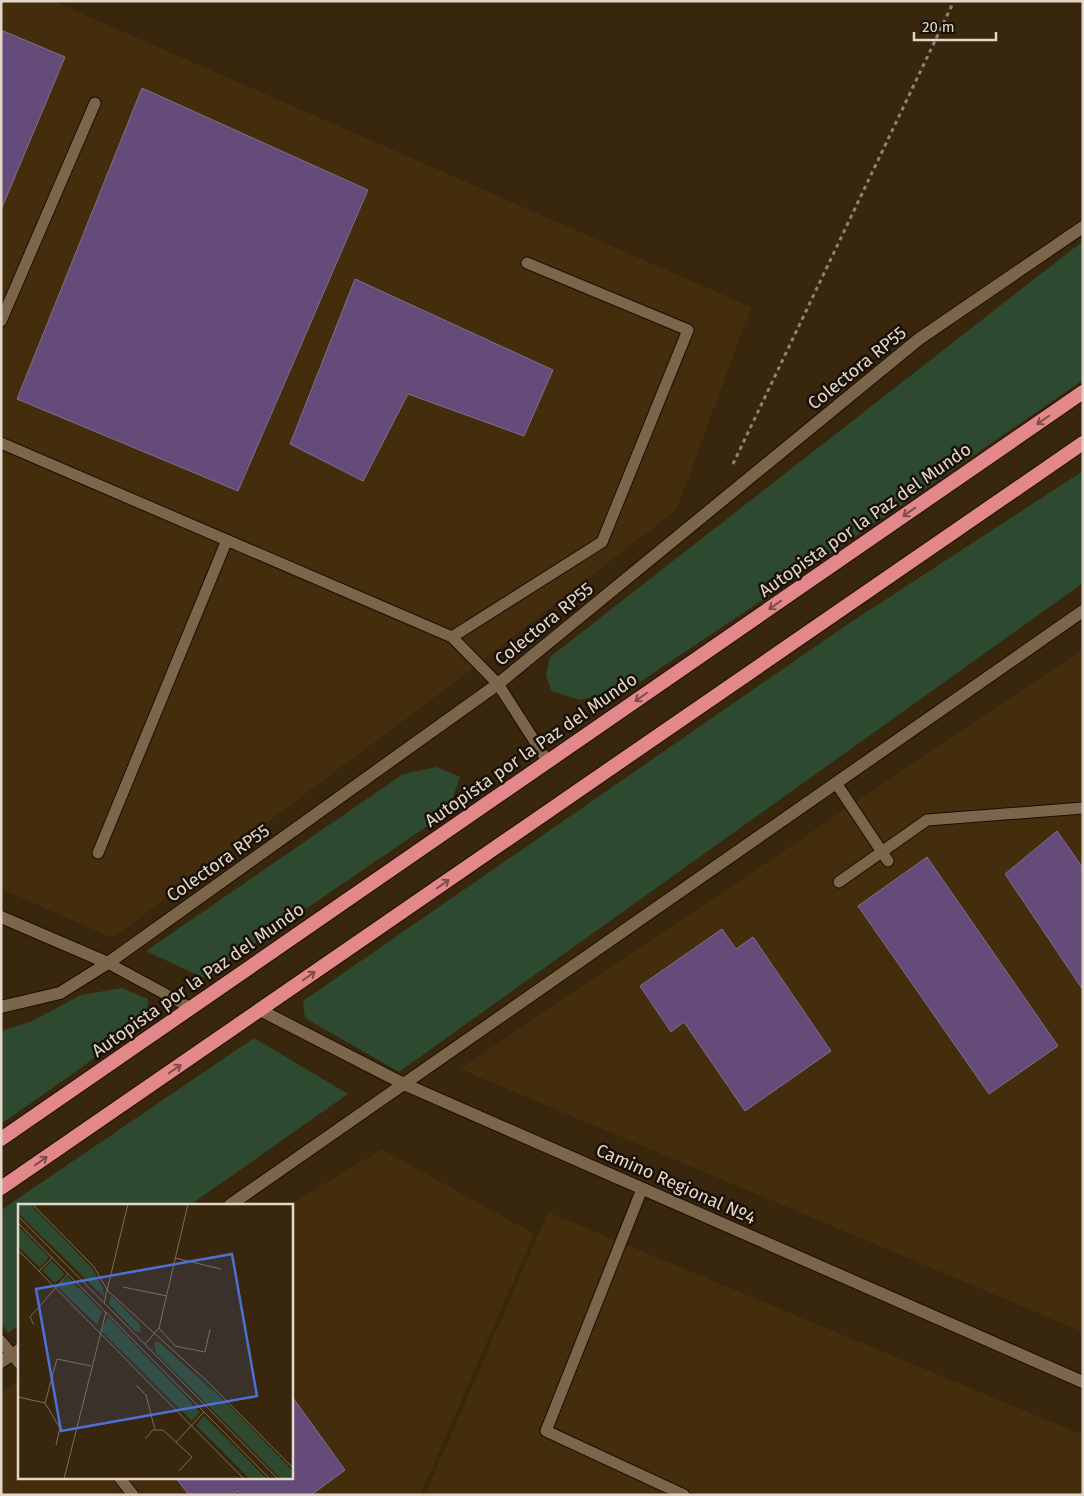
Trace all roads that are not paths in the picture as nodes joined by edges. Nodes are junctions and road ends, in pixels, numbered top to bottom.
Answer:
1 (95, 104) dead end
2 (1083, 227) edge
3 (527, 263) dead end
4 (1, 321) edge
5 (1083, 392) edge
6 (1, 443) edge
7 (1083, 443) edge
8 (227, 540) junction
9 (1083, 611) edge
10 (452, 637) junction
11 (498, 684) junction
12 (548, 762) junction
13 (836, 782) junction
14 (1083, 808) edge
15 (98, 853) dead end
16 (885, 856) junction
17 (839, 882) dead end
18 (1, 917) edge
19 (108, 963) junction
20 (1, 1008) edge
21 (191, 1008) junction
22 (260, 1010) junction
23 (404, 1084) junction
24 (1, 1139) edge
25 (1, 1188) edge
26 (642, 1189) junction
27 (231, 1204) edge
28 (1, 1341) edge
29 (12, 1358) edge
30 (1083, 1382) edge
31 (120, 1478) edge
32 (134, 1495) edge
33 (684, 1495) edge

1 - 4 lane
2 - 11 street, Colectora RP55
3 - 10 lane
5 -> 12 highway, Autopista por la Paz del Mundo
6 - 8 lane
22 -> 7 highway
8 - 10 lane
8 - 15 lane
9 - 13 street
10 - 11 lane
11 - 12 lane
11 - 19 street, Colectora RP55
12 - 21 highway, Autopista por la Paz del Mundo
13 - 16 lane
13 - 23 street
14 - 16 lane
16 - 17 lane
18 - 19 street
19 - 20 street, Colectora RP55
19 - 21 lane
21 - 24 highway, Autopista por la Paz del Mundo
22 - 23 street, Camino Regional Nº4
25 -> 22 highway
23 - 26 street, Camino Regional Nº4
23 - 27 street
26 - 30 street, Camino Regional Nº4
26 - 33 lane
28 - 29 lane
31 - 32 lane

